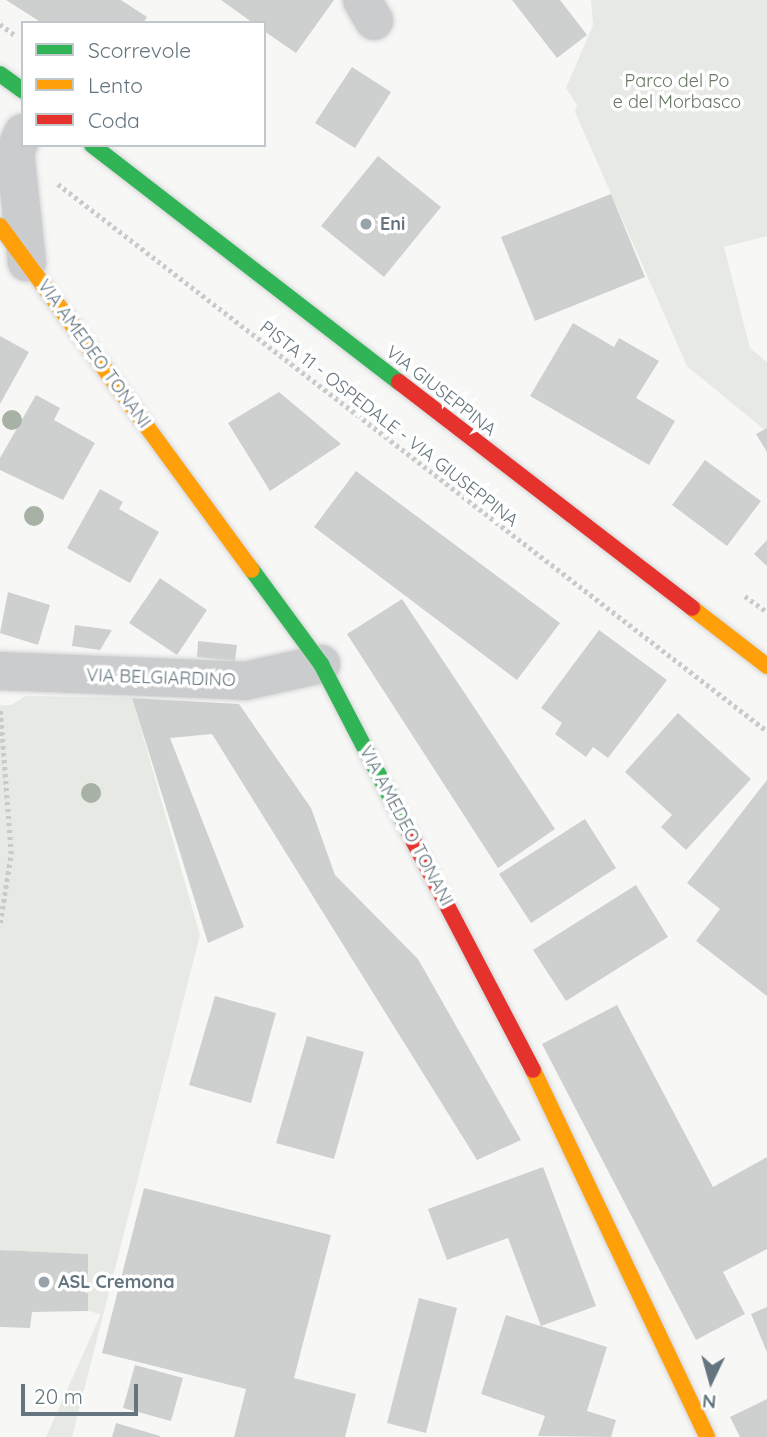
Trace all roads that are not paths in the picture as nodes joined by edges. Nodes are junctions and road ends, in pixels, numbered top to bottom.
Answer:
1 (0, 74) edge
2 (21, 90) edge
3 (19, 139) edge
4 (95, 147) edge
5 (0, 226) edge
6 (27, 262) junction
7 (321, 664) junction
8 (767, 666) edge
9 (0, 671) edge
10 (707, 1437) edge

1 - 2 street
3 - 6 street, VIA AMEDEO TONANI
4 - 8 street, VIA GIUSEPPINA
5 - 6 street, VIA AMEDEO TONANI
6 - 7 street, VIA AMEDEO TONANI
7 - 9 street, VIA BELGIARDINO
7 - 10 street, VIA AMEDEO TONANI

